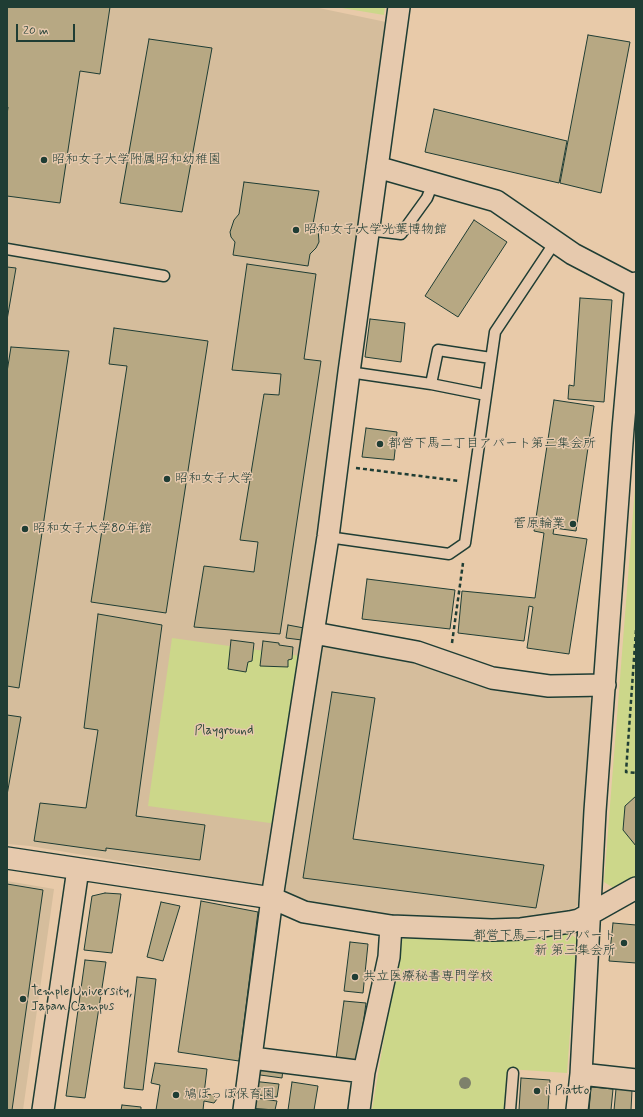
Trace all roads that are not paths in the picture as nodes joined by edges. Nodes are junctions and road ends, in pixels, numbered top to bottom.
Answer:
1 (399, 7) edge
2 (377, 167) junction
3 (433, 183) junction
4 (368, 230) junction
5 (555, 242) junction
6 (7, 249) edge
7 (164, 276) dead end
8 (636, 286) edge
9 (491, 358) junction
10 (349, 372) junction
11 (431, 384) junction
12 (486, 395) junction
13 (328, 537) junction
14 (314, 633) junction
15 (605, 685) junction
16 (7, 858) edge
17 (78, 869) junction
18 (636, 888) edge
19 (272, 898) junction
20 (590, 914) junction
21 (392, 926) junction
22 (252, 1058) junction
23 (364, 1072) junction
24 (513, 1073) dead end
25 (581, 1074) junction
26 (636, 1080) edge
27 (43, 1110) edge
28 (244, 1110) edge
29 (359, 1110) edge
30 (510, 1110) edge
31 (577, 1110) edge

1 - 2 street
2 - 3 street
2 - 4 street
3 - 4 lane
3 - 5 street
4 - 10 street
5 - 8 street
5 - 9 lane
6 - 7 lane
8 - 15 street
9 - 11 lane
9 - 12 lane
10 - 11 lane
10 - 13 street
11 - 12 lane
12 - 13 lane
13 - 14 street
14 - 15 street
14 - 19 street
15 - 20 street
16 - 17 street
17 - 19 street
17 - 27 street
18 - 20 street
19 - 21 street
19 - 22 street
20 - 21 street
20 - 25 street
21 - 23 street
22 - 23 street
22 - 28 street
23 - 29 street
24 - 30 lane
25 - 26 street
25 - 31 street

